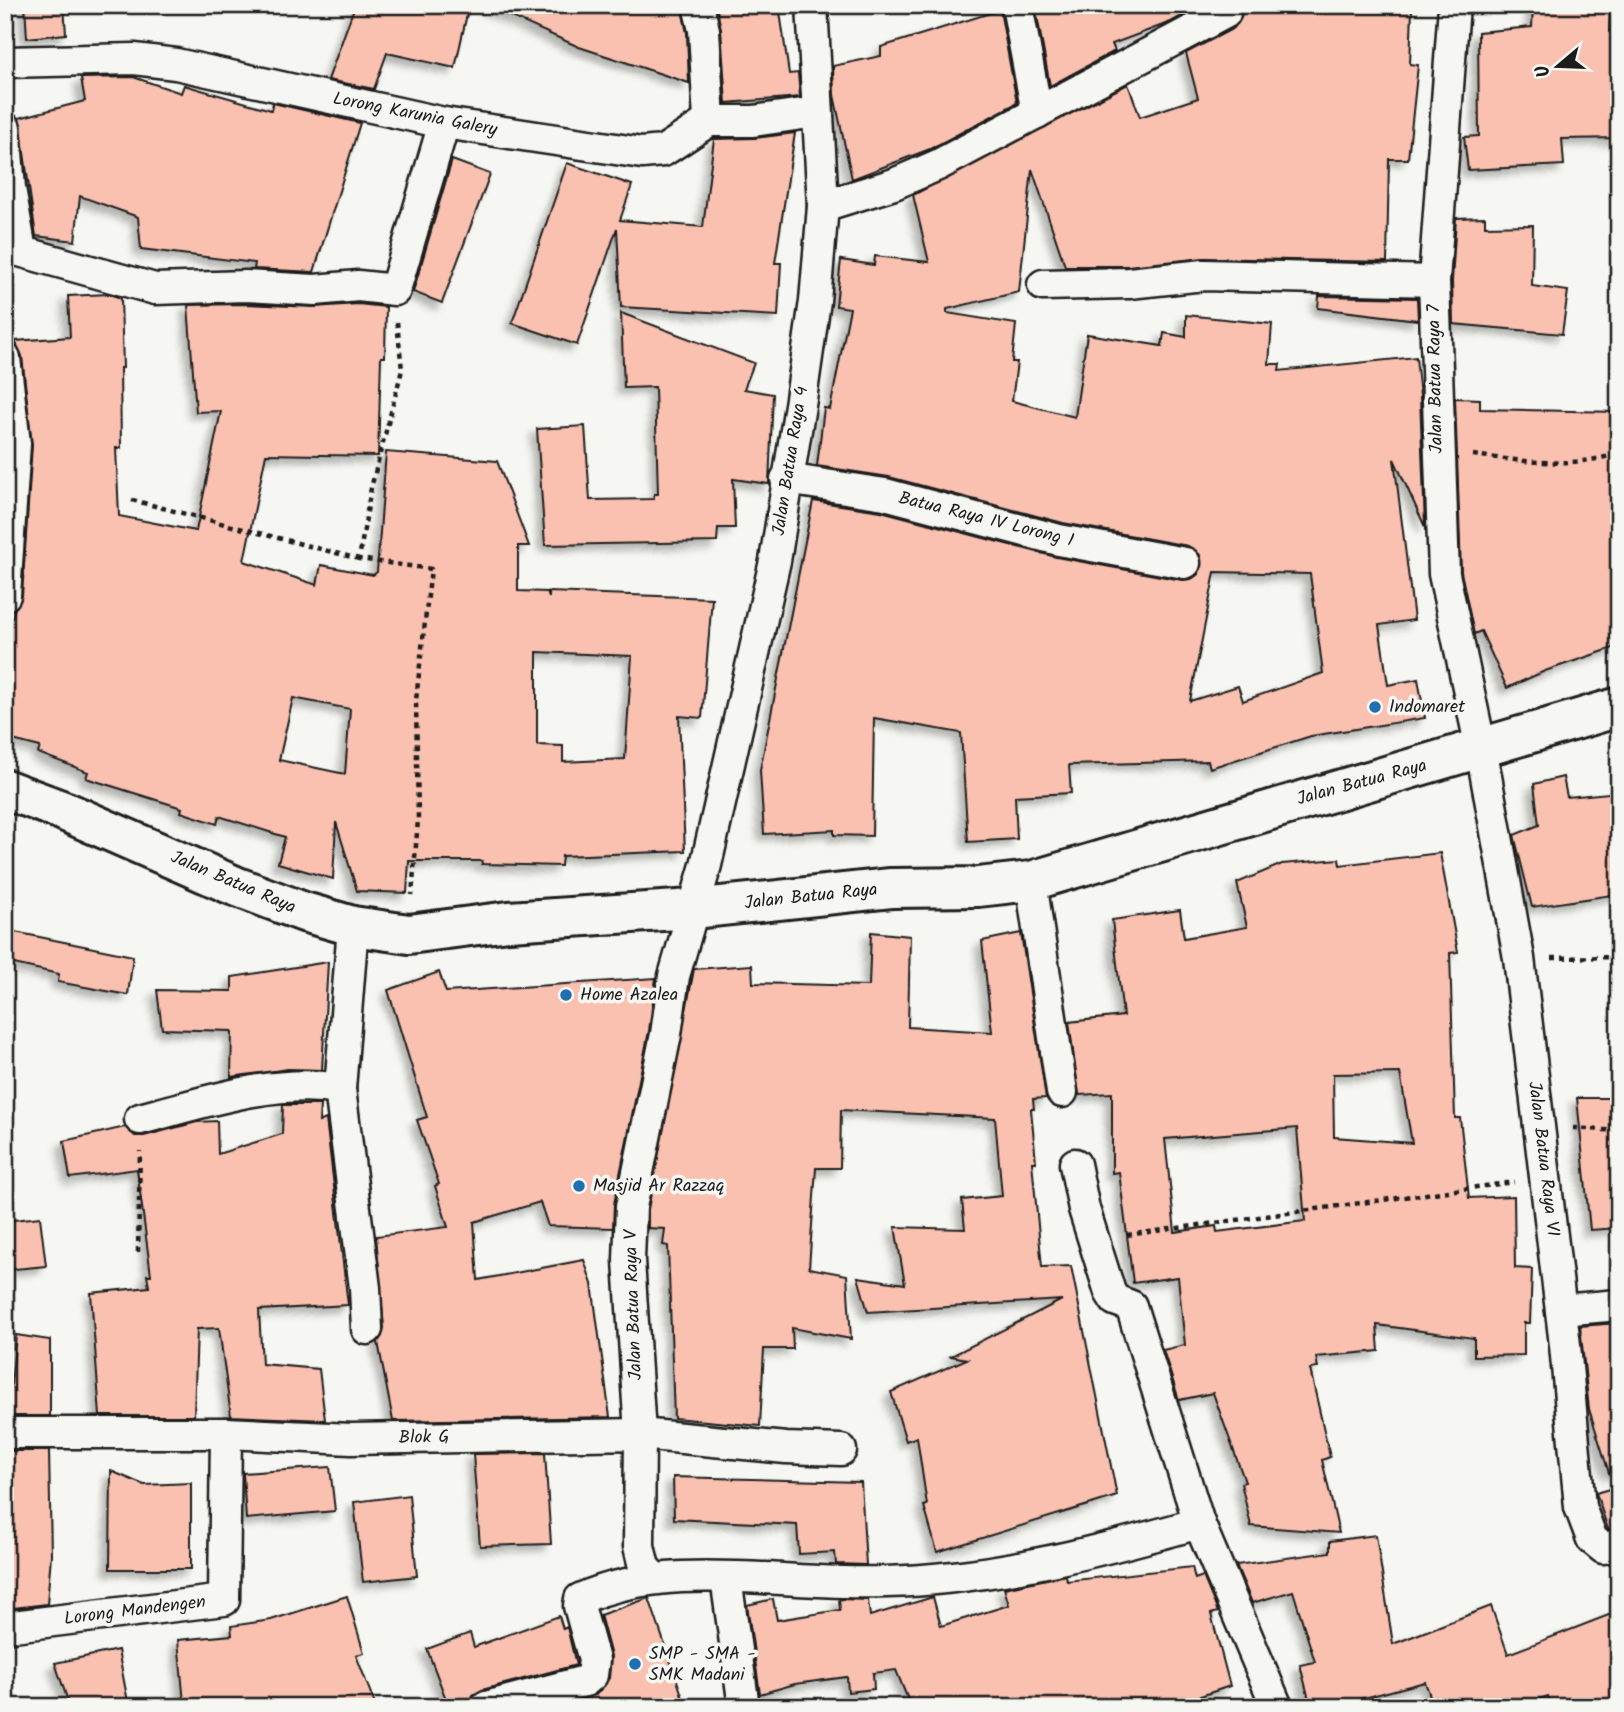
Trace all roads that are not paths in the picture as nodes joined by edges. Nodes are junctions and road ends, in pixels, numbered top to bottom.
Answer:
1 (698, 5) edge
2 (812, 5) edge
3 (1017, 5) edge
4 (1454, 5) edge
5 (1225, 13) dead end
6 (5, 62) edge
7 (817, 112) junction
8 (1037, 113) junction
9 (709, 121) junction
10 (444, 123) junction
11 (5, 128) edge
12 (822, 206) junction
13 (13, 249) edge
14 (1434, 281) junction
15 (1043, 285) dead end
16 (5, 358) edge
17 (786, 480) junction
18 (1185, 562) dead end
19 (5, 595) edge
20 (1619, 707) edge
21 (1481, 749) junction
22 (5, 789) edge
23 (1031, 881) junction
24 (693, 909) junction
25 (352, 926) junction
26 (341, 1089) junction
27 (1062, 1092) dead end
28 (140, 1119) road end
29 (1075, 1164) dead end
30 (1619, 1306) edge
31 (1561, 1310) junction
32 (367, 1329) dead end
33 (5, 1433) edge
34 (226, 1433) junction
35 (640, 1434) junction
36 (841, 1450) dead end
37 (1199, 1523) junction
38 (1619, 1545) edge
39 (653, 1577) junction
40 (726, 1578) junction
41 (5, 1627) edge
42 (486, 1707) edge
43 (744, 1707) edge
44 (1277, 1707) edge

1 - 9 street
2 - 7 street, Jalan Batua Raya 4
3 - 8 street
4 - 14 street, Jalan Batua Raya 7
5 - 8 street
6 - 10 street, Lorong Karunia Galery
7 - 9 street
7 - 12 street, Jalan Batua Raya 4
8 - 12 street
9 - 10 street, Lorong Karunia Galery
10 - 13 street
11 - 13 street
12 - 17 street, Jalan Batua Raya 4
14 - 15 street
14 - 21 street, Jalan Batua Raya 7
16 - 19 street
17 - 18 street, Batua Raya IV Lorong 1
17 - 24 street, Jalan Batua Raya 4
20 - 21 main road, Jalan Batua Raya
21 - 23 main road, Jalan Batua Raya
21 - 31 street, Jalan Batua Raya VI
22 - 25 main road, Jalan Batua Raya
23 - 24 main road, Jalan Batua Raya
23 - 27 street
24 - 25 main road, Jalan Batua Raya
24 - 35 street, Jalan Batua Raya V
25 - 26 street
26 - 28 street
26 - 32 street
29 - 37 street
30 - 31 street
31 - 38 street, Jalan Batua Raya VI
33 - 34 street, Blok G
34 - 35 street, Blok G
34 - 41 street, Lorong Mandengen
35 - 36 street, Blok G
35 - 39 street, Jalan Batua Raya V
37 - 40 street
37 - 44 street
39 - 40 street
39 - 42 street
40 - 43 street

